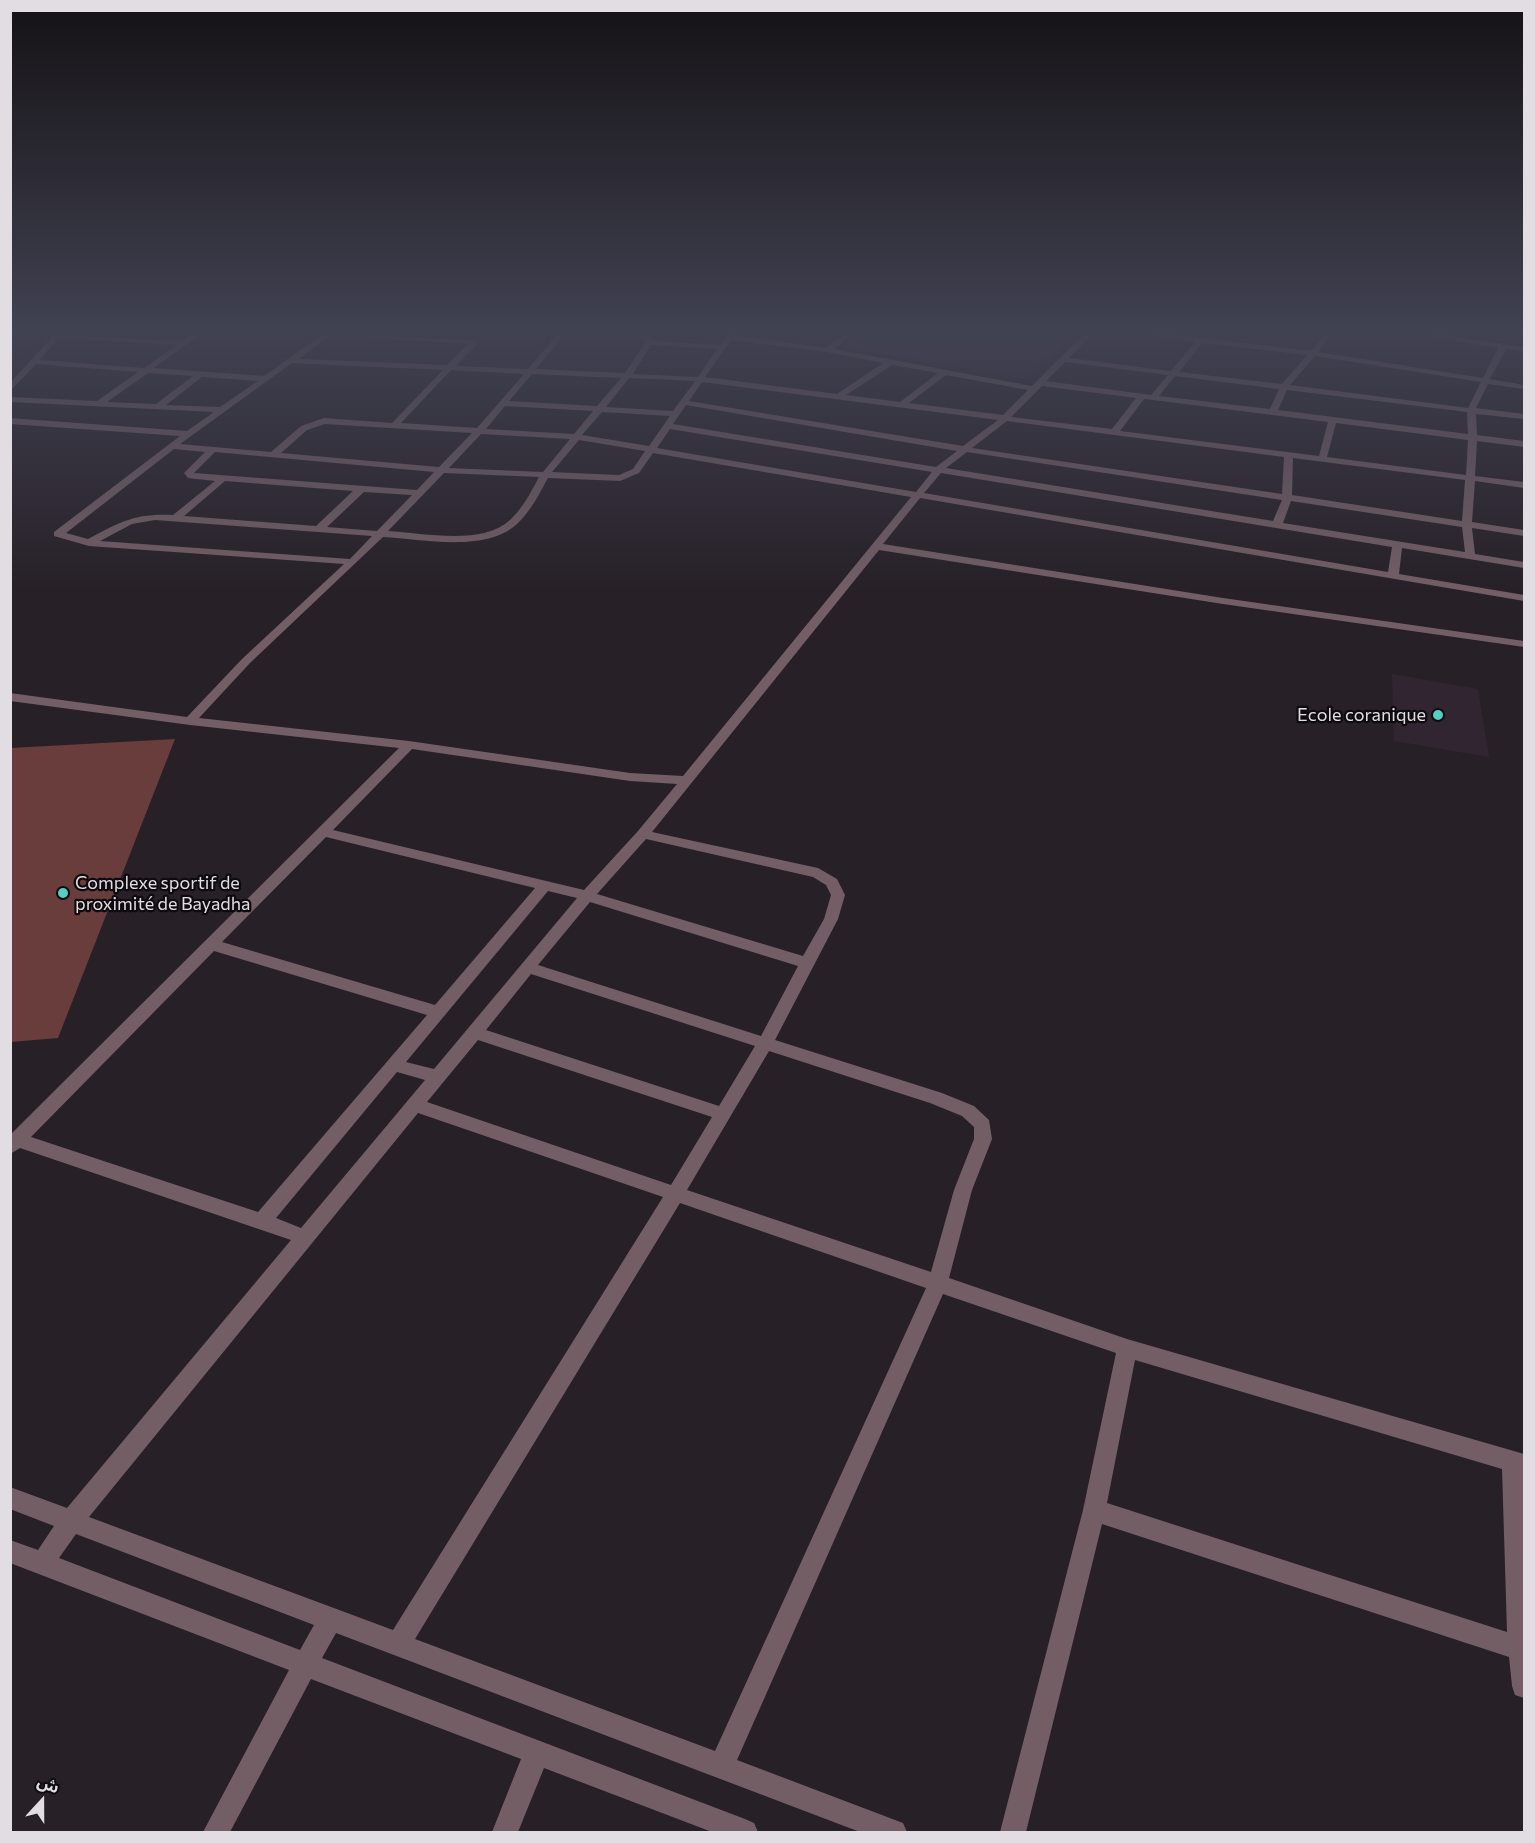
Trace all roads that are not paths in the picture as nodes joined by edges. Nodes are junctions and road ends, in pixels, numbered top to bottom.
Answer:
1 (10, 421) edge
2 (207, 421) edge
3 (399, 421) edge
4 (488, 421) edge
5 (590, 421) edge
6 (672, 421) edge
7 (796, 421) edge
8 (1002, 421) edge
9 (1012, 421) edge
10 (1123, 421) edge
11 (1332, 421) edge
12 (1349, 421) edge
13 (1472, 421) edge
14 (395, 425) junction
15 (669, 426) junction
16 (480, 430) junction
17 (1114, 433) junction
18 (190, 434) junction
19 (577, 437) junction
20 (1473, 437) junction
21 (1524, 444) edge
22 (172, 446) junction
23 (652, 449) junction
24 (963, 449) junction
25 (212, 450) junction
26 (273, 455) junction
27 (1289, 456) junction
28 (1322, 460) junction
29 (939, 469) junction
30 (441, 470) junction
31 (544, 476) junction
32 (1469, 477) junction
33 (221, 480) junction
34 (1524, 485) edge
35 (361, 489) junction
36 (418, 493) junction
37 (919, 496) junction
38 (1287, 498) junction
39 (176, 518) junction
40 (1277, 525) junction
41 (1467, 525) junction
42 (319, 529) junction
43 (1524, 533) edge
44 (380, 534) junction
45 (89, 543) junction
46 (1397, 544) junction
47 (876, 546) junction
48 (1470, 556) junction
49 (353, 562) junction
50 (1524, 565) edge
51 (1393, 576) junction
52 (1524, 598) edge
53 (1524, 644) edge
54 (10, 697) edge
55 (190, 721) junction
56 (409, 745) junction
57 (685, 780) junction
58 (324, 832) junction
59 (643, 834) junction
60 (545, 886) junction
61 (587, 896) junction
62 (213, 945) junction
63 (807, 963) junction
64 (529, 968) junction
65 (438, 1012) junction
66 (475, 1033) junction
67 (765, 1043) junction
68 (393, 1065) junction
69 (439, 1077) junction
70 (416, 1105) junction
71 (723, 1114) junction
72 (14, 1143) edge
73 (676, 1193) junction
74 (262, 1221) junction
75 (306, 1238) junction
76 (937, 1285) junction
77 (1127, 1348) junction
78 (1519, 1463) edge
79 (10, 1498) edge
80 (1094, 1510) junction
81 (72, 1520) junction
82 (10, 1551) edge
83 (43, 1562) junction
84 (330, 1619) junction
85 (397, 1646) junction
86 (1522, 1649) edge
87 (307, 1664) junction
88 (1524, 1686) edge
89 (537, 1752) junction
90 (721, 1767) junction
91 (216, 1833) edge
92 (505, 1833) edge
93 (745, 1833) edge
94 (894, 1833) edge
95 (1012, 1833) edge

1 - 18 street
2 - 18 street
3 - 14 street
4 - 16 street
5 - 19 street
6 - 15 street
7 - 24 street
8 - 24 street
9 - 17 street
10 - 17 street
11 - 28 street
12 - 20 street
13 - 20 street
14 - 16 street
14 - 26 street
15 - 23 street
15 - 29 street
16 - 19 street
16 - 30 street
17 - 27 street
18 - 22 street
19 - 23 street
19 - 31 street
20 - 21 street
20 - 32 street
22 - 25 street
22 - 45 street
23 - 31 street
23 - 37 street
24 - 29 street
24 - 38 street
25 - 26 street
25 - 33 street
26 - 30 street
27 - 28 street
27 - 38 street
28 - 32 street
29 - 37 street
29 - 40 street
30 - 31 street
30 - 36 street
31 - 44 street
32 - 34 street
32 - 41 street
33 - 35 street
33 - 39 street
35 - 36 street
35 - 42 street
36 - 44 street
37 - 47 street
37 - 51 street
38 - 40 street
38 - 41 street
39 - 42 street
39 - 45 street
40 - 46 street
41 - 43 street
41 - 48 street
42 - 44 street
44 - 49 street
45 - 49 street
46 - 48 street
46 - 51 street
47 - 53 street
47 - 57 street
48 - 50 street
49 - 55 street
51 - 52 street
54 - 55 street
55 - 56 street
56 - 57 street
56 - 58 street
57 - 59 street
58 - 60 street
58 - 62 street
59 - 61 street
59 - 63 street
60 - 61 street
60 - 65 street
61 - 63 street
61 - 64 street
62 - 65 street
62 - 72 street
63 - 67 street
64 - 66 street
64 - 67 street
65 - 68 street
66 - 69 street
66 - 71 street
67 - 71 street
67 - 76 street
68 - 69 street
68 - 74 street
69 - 70 street
70 - 73 street
70 - 75 street
71 - 73 street
72 - 74 street
73 - 76 street
73 - 85 street
74 - 75 street
75 - 81 street
76 - 77 street
76 - 90 street
77 - 78 street
77 - 80 street
78 - 86 street
79 - 81 street
80 - 86 street
80 - 95 street
81 - 83 street
81 - 84 street
82 - 83 street
83 - 87 street
84 - 85 street
84 - 87 street
85 - 90 street
86 - 88 street
87 - 89 street
87 - 91 street
89 - 92 street
89 - 93 street
90 - 94 street

